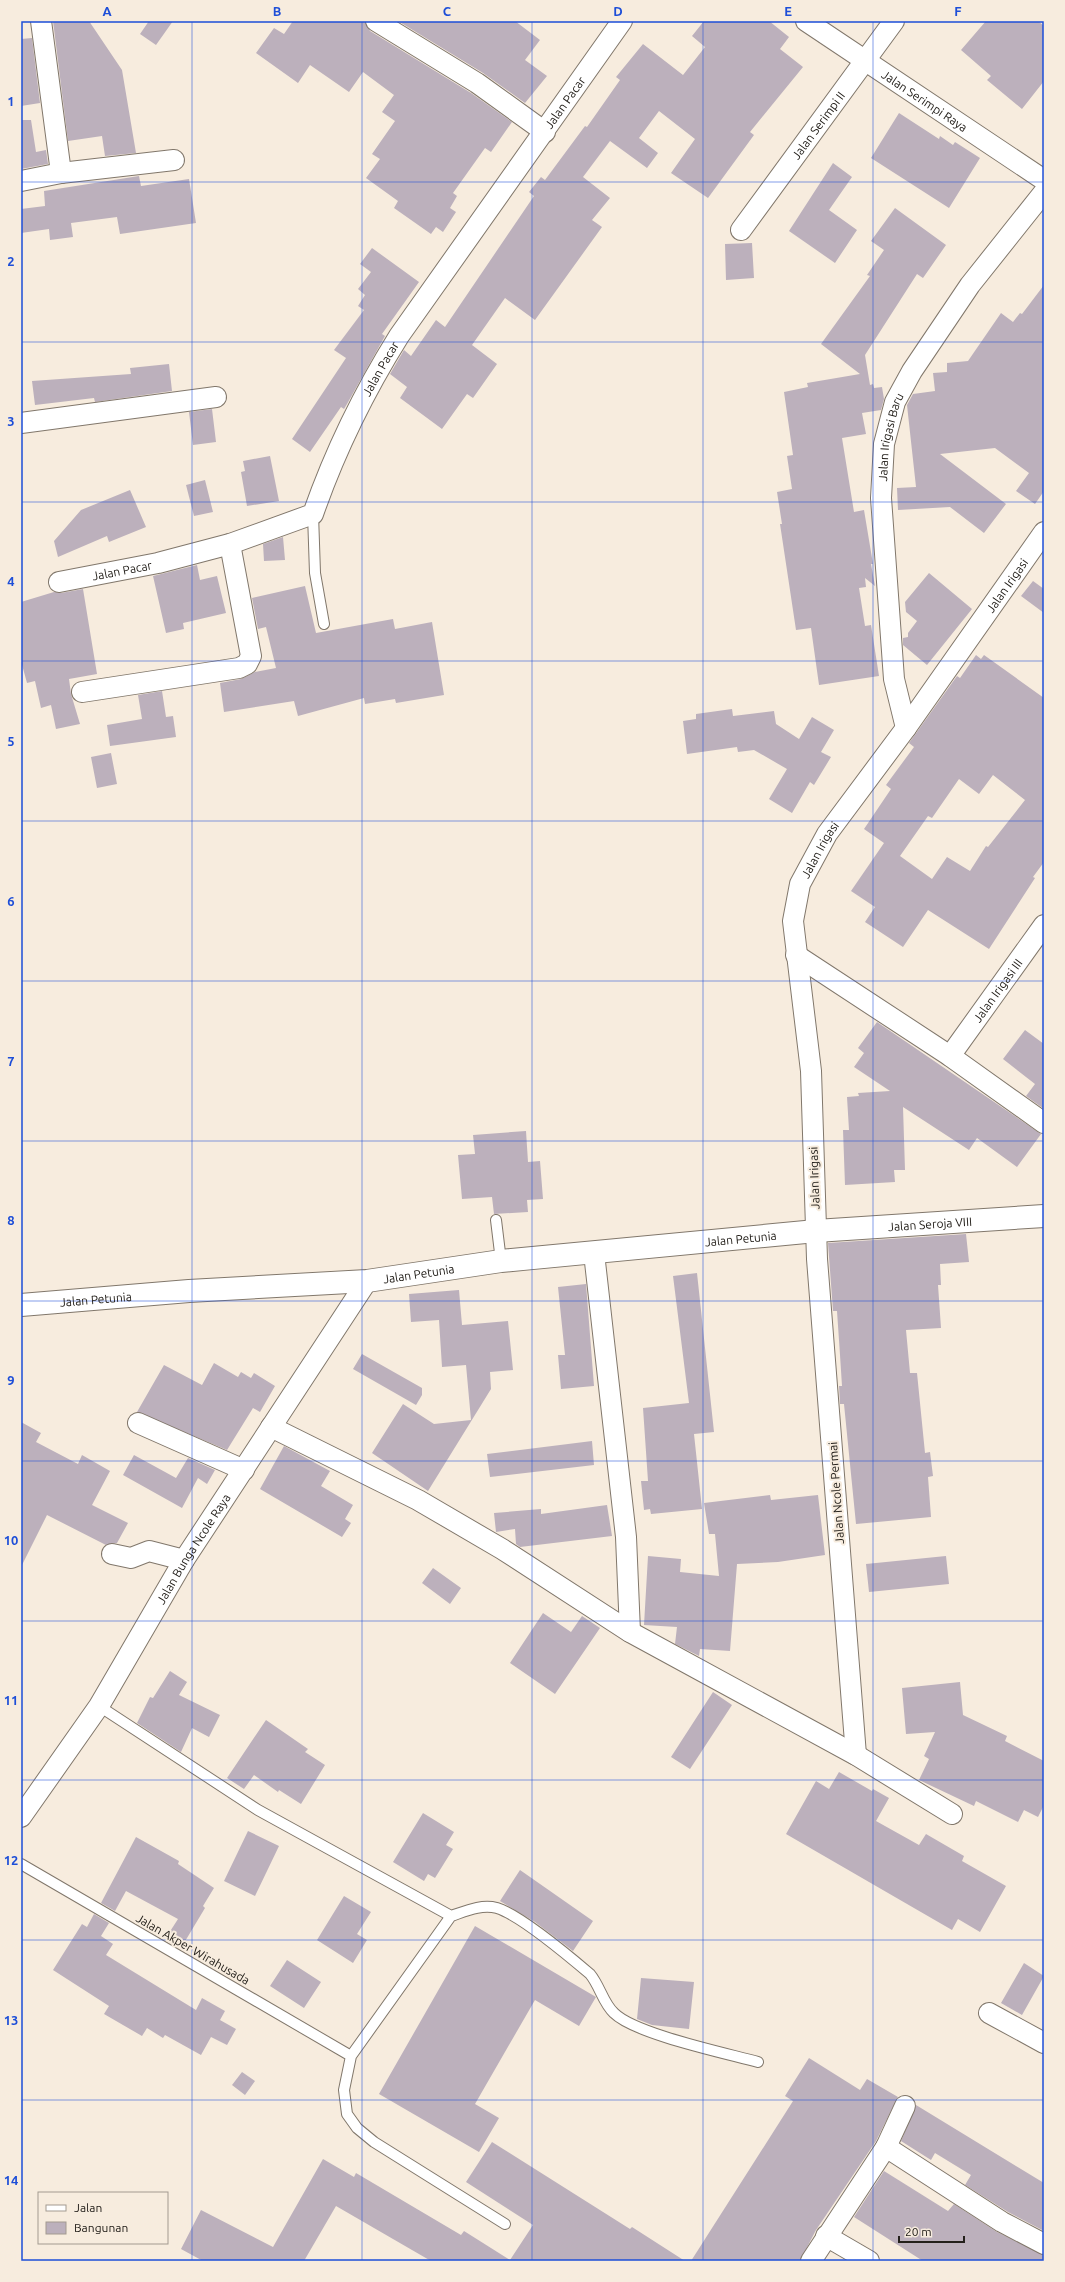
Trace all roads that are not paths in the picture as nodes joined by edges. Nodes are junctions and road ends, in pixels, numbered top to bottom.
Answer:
1 (41, 21) edge
2 (376, 21) edge
3 (622, 21) edge
4 (806, 21) edge
5 (894, 21) edge
6 (866, 61) junction
7 (545, 132) junction
8 (174, 160) dead end
9 (61, 173) junction
10 (1044, 180) edge
11 (21, 181) edge
12 (1044, 192) edge
13 (741, 230) dead end
14 (216, 397) dead end
15 (21, 423) edge
16 (312, 514) junction
17 (1044, 532) edge
18 (230, 544) junction
19 (59, 582) dead end
20 (324, 624) dead end
21 (82, 692) dead end
22 (906, 728) junction
23 (1044, 925) edge
24 (796, 955) junction
25 (950, 1056) junction
26 (1044, 1123) edge
27 (1044, 1216) edge
28 (496, 1220) dead end
29 (816, 1231) junction
30 (594, 1253) junction
31 (501, 1261) junction
32 (367, 1281) junction
33 (21, 1305) edge
34 (138, 1423) dead end
35 (271, 1427) junction
36 (244, 1470) junction
37 (112, 1554) dead end
38 (184, 1560) junction
39 (630, 1632) junction
40 (99, 1706) junction
41 (856, 1755) junction
42 (952, 1814) dead end
43 (21, 1817) edge
44 (21, 1864) edge
45 (451, 1916) junction
46 (989, 2013) dead end
47 (1044, 2043) edge
48 (351, 2056) junction
49 (758, 2062) dead end
50 (905, 2106) dead end
51 (886, 2147) junction
52 (505, 2224) dead end
53 (826, 2236) junction
54 (1044, 2244) edge
55 (811, 2261) edge
56 (869, 2261) edge

1 - 9 street
2 - 7 street
3 - 7 street, Jalan Pacar
4 - 6 street, Jalan Serimpi Raya
5 - 6 street, Jalan Serimpi II
6 - 10 street, Jalan Serimpi Raya
6 - 13 street, Jalan Serimpi II
7 - 16 street, Jalan Pacar
8 - 9 street
9 - 11 street
12 - 22 street, Jalan Irigasi Baru
14 - 15 street
16 - 18 street, Jalan Pacar
16 - 20 lane
17 - 22 street, Jalan Irigasi
18 - 19 street, Jalan Pacar
18 - 21 street
22 - 24 street, Jalan Irigasi
23 - 25 street, Jalan Irigasi III
24 - 25 street
24 - 29 street, Jalan Irigasi
25 - 26 street
27 - 29 street, Jalan Seroja VIII
28 - 31 lane
29 - 30 street, Jalan Petunia
29 - 41 street, Jalan Ncole Permai
30 - 31 street, Jalan Petunia
30 - 39 street
31 - 32 street, Jalan Petunia
32 - 33 street, Jalan Petunia
32 - 35 street, Jalan Bunga Ncole Raya
34 - 36 street
35 - 36 street, Jalan Bunga Ncole Raya
35 - 39 street
36 - 38 street, Jalan Bunga Ncole Raya
37 - 38 street
38 - 40 street, Jalan Bunga Ncole Raya
39 - 41 street
40 - 43 street, Jalan Bunga Ncole Raya
40 - 45 lane
41 - 42 street
44 - 48 lane, Jalan Akper Wirahusada
45 - 48 lane
45 - 49 lane
46 - 47 street
48 - 52 lane
50 - 51 street
51 - 53 street
51 - 54 street
53 - 55 street
53 - 56 street

